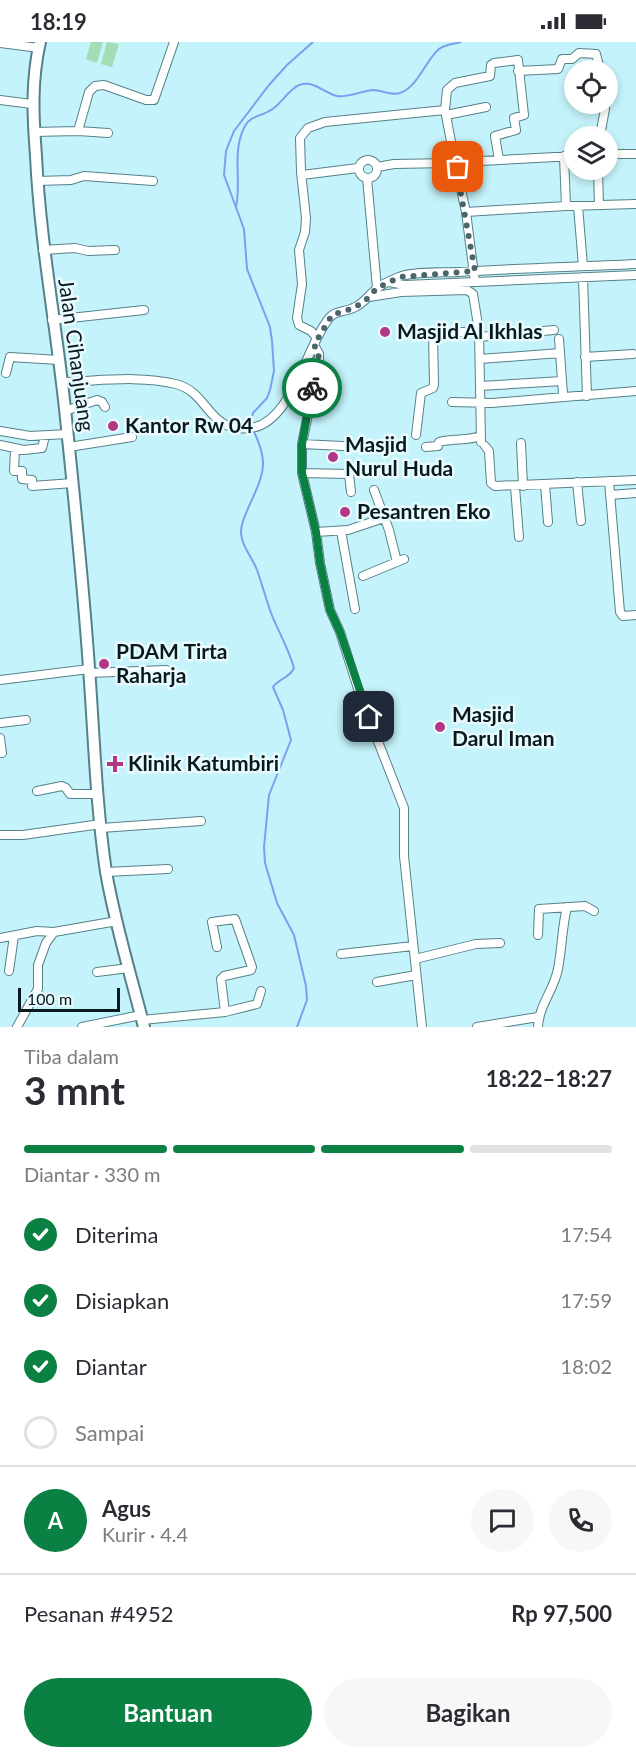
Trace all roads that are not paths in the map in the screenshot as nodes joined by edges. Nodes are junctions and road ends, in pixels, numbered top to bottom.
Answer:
1 (174, 42) edge
2 (0, 43) edge
3 (40, 45) edge
4 (598, 60) edge
5 (518, 71) junction
6 (0, 100) edge
7 (32, 104) junction
8 (486, 106) dead end
9 (446, 112) junction
10 (78, 131) junction
11 (34, 132) junction
12 (108, 133) dead end
13 (618, 154) edge
14 (636, 154) edge
15 (564, 156) edge
16 (499, 160) junction
17 (455, 162) junction
18 (377, 167) junction
19 (358, 168) junction
20 (302, 175) junction
21 (367, 178) junction
22 (565, 180) edge
23 (598, 180) edge
24 (37, 181) junction
25 (153, 181) dead end
26 (636, 204) edge
27 (599, 205) junction
28 (566, 206) junction
29 (578, 206) junction
30 (466, 212) junction
31 (43, 250) junction
32 (115, 250) dead end
33 (636, 264) edge
34 (583, 266) junction
35 (475, 271) junction
36 (636, 275) edge
37 (583, 277) junction
38 (388, 282) junction
39 (475, 282) junction
40 (377, 288) junction
41 (369, 297) junction
42 (144, 310) dead end
43 (52, 320) junction
44 (554, 330) dead end
45 (479, 334) junction
46 (559, 339) dead end
47 (316, 341) junction
48 (560, 353) junction
49 (633, 354) dead end
50 (585, 357) junction
51 (480, 359) junction
52 (59, 360) junction
53 (6, 373) dead end
54 (562, 381) junction
55 (62, 382) junction
56 (480, 386) junction
57 (636, 391) edge
58 (563, 394) dead end
59 (587, 396) junction
60 (452, 402) dead end
61 (481, 402) junction
62 (105, 407) dead end
63 (65, 411) junction
64 (0, 431) edge
65 (68, 434) junction
66 (416, 435) dead end
67 (45, 436) junction
68 (132, 437) dead end
69 (482, 441) junction
70 (521, 443) dead end
71 (302, 444) junction
72 (0, 445) edge
73 (69, 447) junction
74 (343, 447) dead end
75 (426, 447) dead end
76 (15, 449) junction
77 (302, 473) junction
78 (636, 480) edge
79 (609, 481) junction
80 (577, 482) junction
81 (73, 483) junction
82 (545, 485) junction
83 (519, 486) junction
84 (374, 490) dead end
85 (351, 492) dead end
86 (636, 493) edge
87 (610, 495) junction
88 (384, 518) junction
89 (581, 521) dead end
90 (548, 522) dead end
91 (341, 531) junction
92 (316, 532) junction
93 (519, 537) dead end
94 (363, 576) dead end
95 (355, 609) dead end
96 (636, 615) edge
97 (166, 670) dead end
98 (89, 671) junction
99 (0, 680) edge
100 (26, 720) dead end
101 (0, 723) edge
102 (0, 738) edge
103 (2, 753) dead end
104 (37, 791) dead end
105 (98, 794) junction
106 (201, 821) dead end
107 (101, 826) junction
108 (0, 836) edge
109 (168, 869) dead end
110 (106, 872) junction
111 (567, 907) junction
112 (594, 911) dead end
113 (117, 921) junction
114 (54, 932) junction
115 (538, 935) dead end
116 (14, 936) junction
117 (0, 939) edge
118 (500, 943) dead end
119 (413, 946) junction
120 (217, 947) dead end
121 (340, 954) dead end
122 (415, 959) junction
123 (129, 968) junction
124 (9, 971) dead end
125 (97, 972) dead end
126 (416, 975) junction
127 (377, 982) dead end
128 (261, 991) dead end
129 (225, 1012) junction
130 (538, 1017) junction
131 (142, 1021) edge
132 (17, 1027) edge
133 (82, 1027) edge
134 (422, 1027) edge
135 (477, 1027) edge
136 (538, 1027) edge

1 - 10 street
2 - 3 street
3 - 7 main road, Jalan Cihanjuang
4 - 5 street
5 - 9 street
5 - 16 street
6 - 7 street
7 - 11 main road, Jalan Cihanjuang
8 - 9 street
9 - 17 street
9 - 20 street
10 - 11 street
10 - 12 street
11 - 24 main road, Jalan Cihanjuang
13 - 14 street
15 - 16 street
16 - 17 street
17 - 18 street
17 - 30 street
18 - 19 street
18 - 21 street
19 - 20 street
19 - 21 street
20 - 47 street
21 - 40 street
22 - 28 street
23 - 27 street
24 - 25 street
24 - 31 main road, Jalan Cihanjuang
26 - 27 street
27 - 29 street
28 - 29 street
28 - 30 street
29 - 34 street
30 - 35 street
31 - 32 street
31 - 43 main road, Jalan Cihanjuang
33 - 34 street
34 - 35 street
34 - 37 street
35 - 38 street
35 - 39 street
36 - 37 street
37 - 39 street
37 - 50 street
38 - 39 street
38 - 40 street
40 - 41 street
41 - 45 street
41 - 47 street
42 - 43 street
43 - 52 main road, Jalan Cihanjuang
44 - 45 street
45 - 51 street
45 - 66 street
46 - 48 street
47 - 55 street
47 - 71 street
48 - 51 street
48 - 54 street
49 - 50 street
50 - 59 street
51 - 56 street
52 - 53 street
52 - 55 main road, Jalan Cihanjuang
54 - 56 street
54 - 58 street
55 - 63 main road, Jalan Cihanjuang
56 - 61 street
57 - 59 street
59 - 61 street
60 - 61 street
61 - 69 street
62 - 63 street
63 - 65 main road, Jalan Cihanjuang
64 - 67 street
65 - 67 street
65 - 73 main road, Jalan Cihanjuang
67 - 76 street
68 - 73 street
69 - 75 street
69 - 83 street
70 - 83 street
71 - 74 street
71 - 77 street
72 - 76 street
73 - 81 main road, Jalan Cihanjuang
76 - 81 street
77 - 85 street
77 - 92 street
78 - 79 street
79 - 80 street
79 - 87 street
80 - 82 street
80 - 89 street
81 - 98 main road, Jalan Cihanjuang
82 - 83 street
82 - 90 street
83 - 93 street
84 - 88 street
86 - 87 street
87 - 96 street
88 - 91 street
88 - 94 street
91 - 92 street
91 - 95 street
92 - 119 street
97 - 98 street
98 - 99 street
98 - 105 main road, Jalan Cihanjuang
100 - 101 street
102 - 103 street
104 - 105 street
105 - 107 main road, Jalan Cihanjuang
106 - 107 street
107 - 108 street
107 - 110 main road, Jalan Cihanjuang
109 - 110 street
110 - 113 main road, Jalan Cihanjuang
111 - 112 street
111 - 115 street
111 - 130 street
113 - 114 street
113 - 123 main road, Jalan Cihanjuang
114 - 116 street
114 - 132 street
116 - 117 street
116 - 124 street
118 - 122 street
119 - 121 street
119 - 122 street
120 - 129 street
122 - 126 street
123 - 125 street
123 - 131 main road, Jalan Cihanjuang
126 - 127 street
126 - 134 street
128 - 129 street
129 - 131 street
130 - 135 street
130 - 136 street
131 - 133 street

